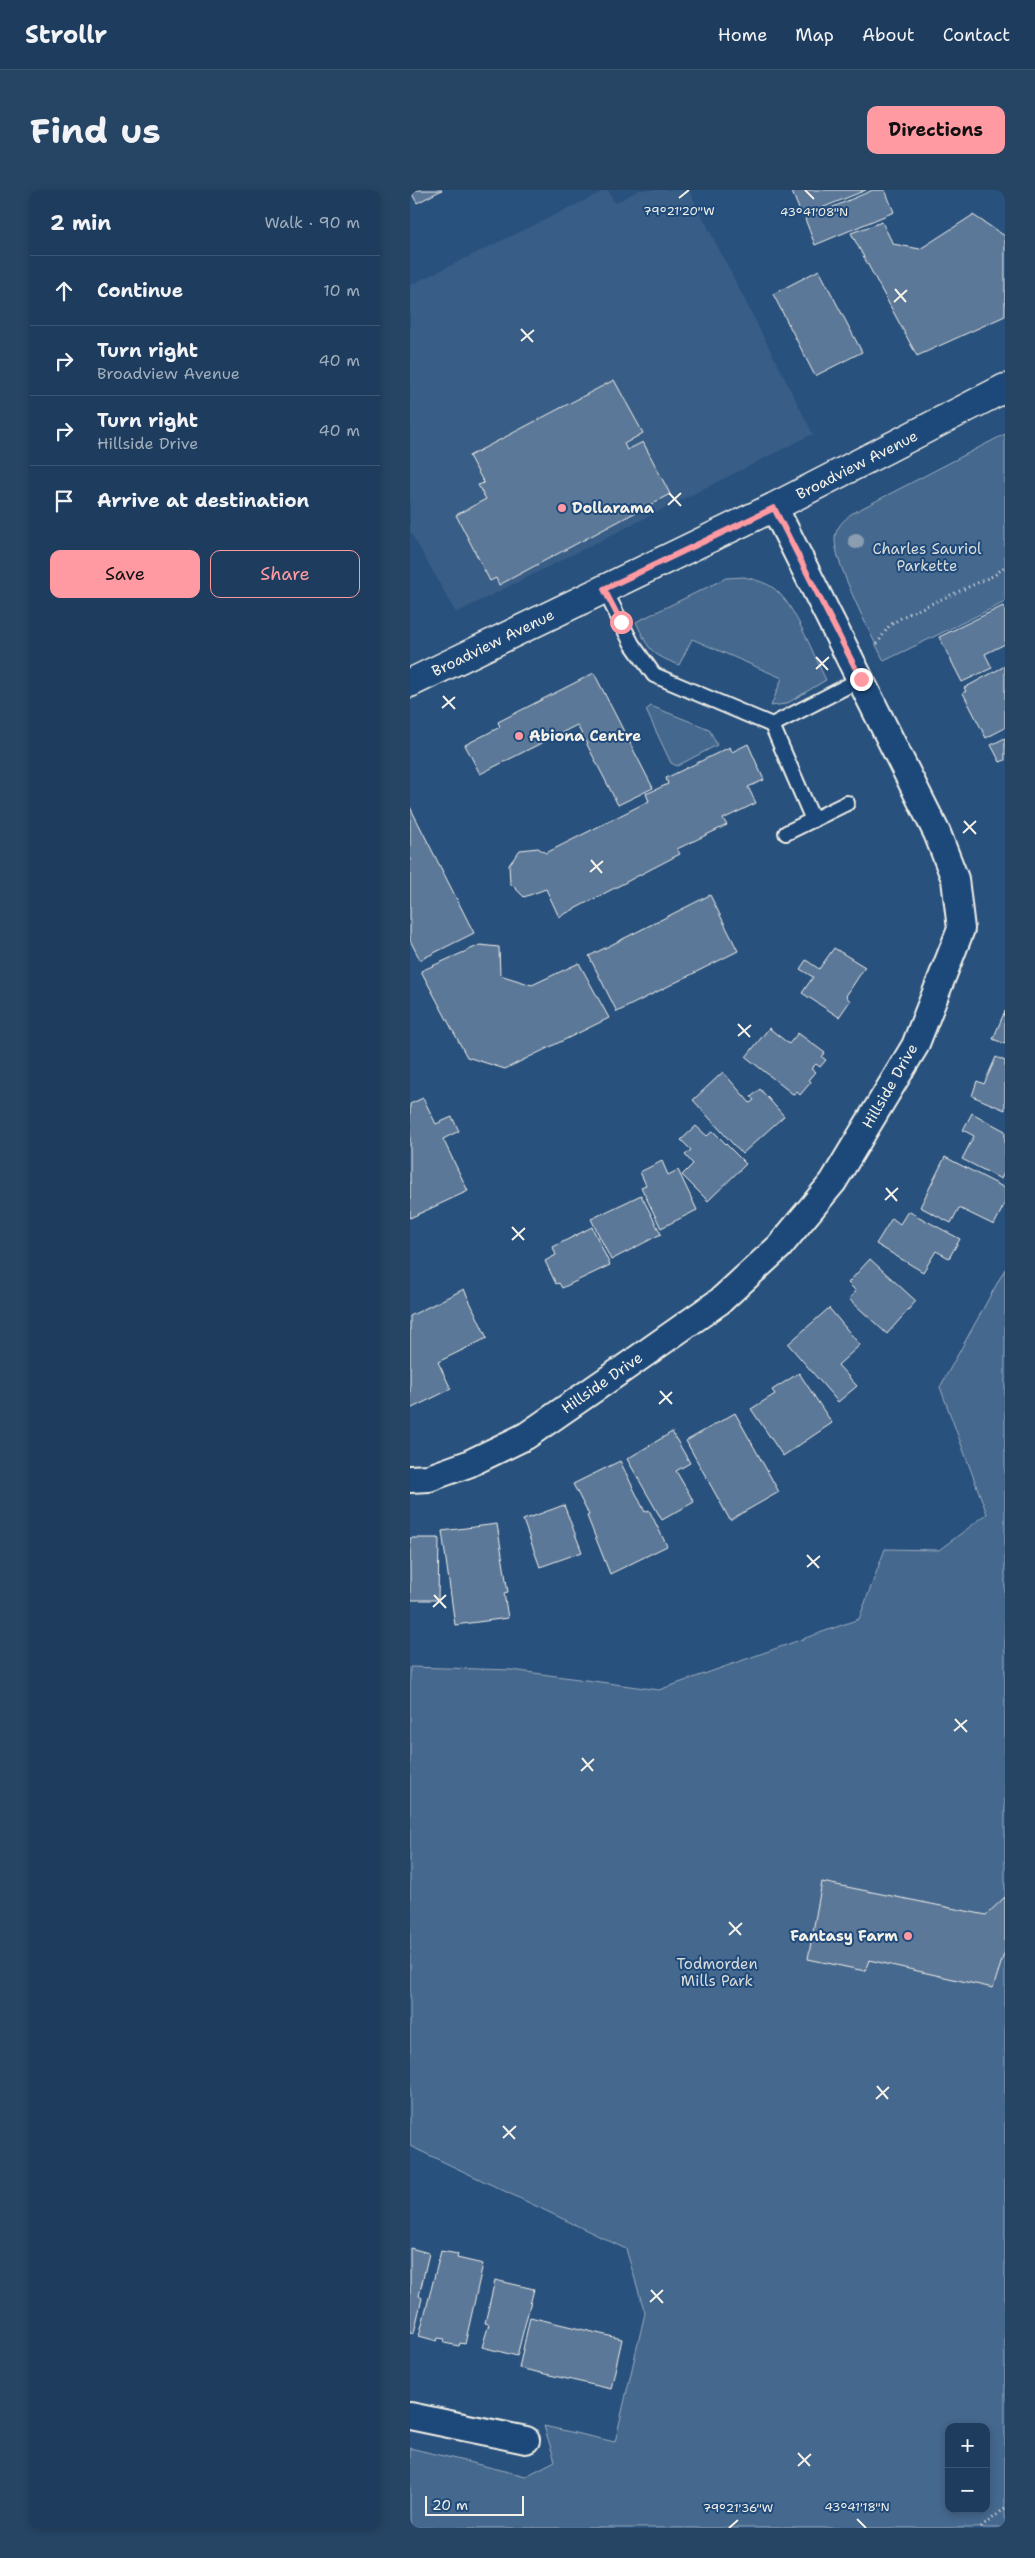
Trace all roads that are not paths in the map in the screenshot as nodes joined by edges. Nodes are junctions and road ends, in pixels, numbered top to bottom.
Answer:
1 (1005, 388) edge
2 (774, 508) junction
3 (604, 589) junction
4 (861, 679) junction
5 (410, 683) edge
6 (772, 726) junction
7 (847, 803) dead end
8 (813, 820) junction
9 (786, 833) dead end
10 (410, 1479) edge
11 (410, 2416) edge
12 (526, 2440) dead end

1 - 2 main road, Broadview Avenue
2 - 3 main road, Broadview Avenue
2 - 4 street, Hillside Drive
3 - 5 main road, Broadview Avenue
3 - 6 lane
4 - 6 lane
4 - 10 street, Hillside Drive
6 - 8 lane
7 - 8 lane
8 - 9 lane
11 - 12 street

